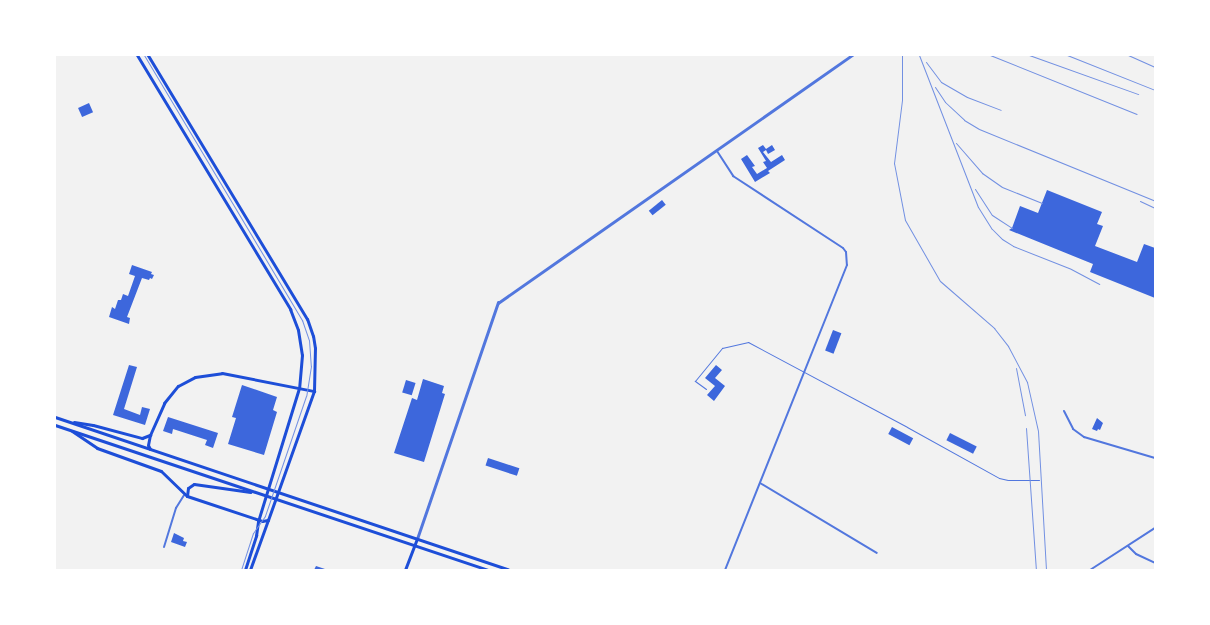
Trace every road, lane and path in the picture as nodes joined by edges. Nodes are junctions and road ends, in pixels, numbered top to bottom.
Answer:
1 (137, 55) edge
2 (148, 55) edge
3 (852, 55) edge
4 (717, 151) junction
5 (804, 372) junction
6 (299, 388) junction
7 (706, 389) dead end
8 (314, 391) junction
9 (1064, 411) dead end
10 (55, 417) edge
11 (69, 422) junction
12 (55, 425) edge
13 (72, 431) junction
14 (150, 435) junction
15 (150, 449) junction
16 (1155, 458) edge
17 (277, 476) junction
18 (1039, 480) dead end
19 (760, 483) junction
20 (260, 493) junction
21 (185, 496) junction
22 (268, 520) junction
23 (258, 521) junction
24 (1155, 528) edge
25 (417, 539) junction
26 (415, 546) junction
27 (1128, 546) junction
28 (164, 547) dead end
29 (877, 553) dead end
30 (1155, 563) edge
31 (245, 570) edge
32 (250, 570) edge
33 (405, 570) edge
34 (489, 570) edge
35 (510, 570) edge
36 (725, 570) edge
37 (1090, 570) edge

1 - 6 main road
2 - 8 main road
3 - 4 street
4 - 5 street
4 - 25 street
5 - 7 lane
5 - 18 lane
5 - 19 street
6 - 8 main road
6 - 14 main road
6 - 17 main road
8 - 17 main road
9 - 16 street
10 - 11 main road
11 - 14 main road
11 - 15 main road
12 - 13 main road
13 - 20 main road
13 - 21 main road
14 - 15 main road
15 - 25 main road
17 - 22 main road
17 - 23 main road
19 - 29 street
19 - 36 street
20 - 21 main road
20 - 26 main road
21 - 23 main road
21 - 28 street
22 - 23 main road
22 - 32 main road
23 - 31 main road
24 - 27 street
25 - 26 main road
25 - 35 main road
26 - 33 main road
26 - 34 main road
27 - 30 street
27 - 37 street

